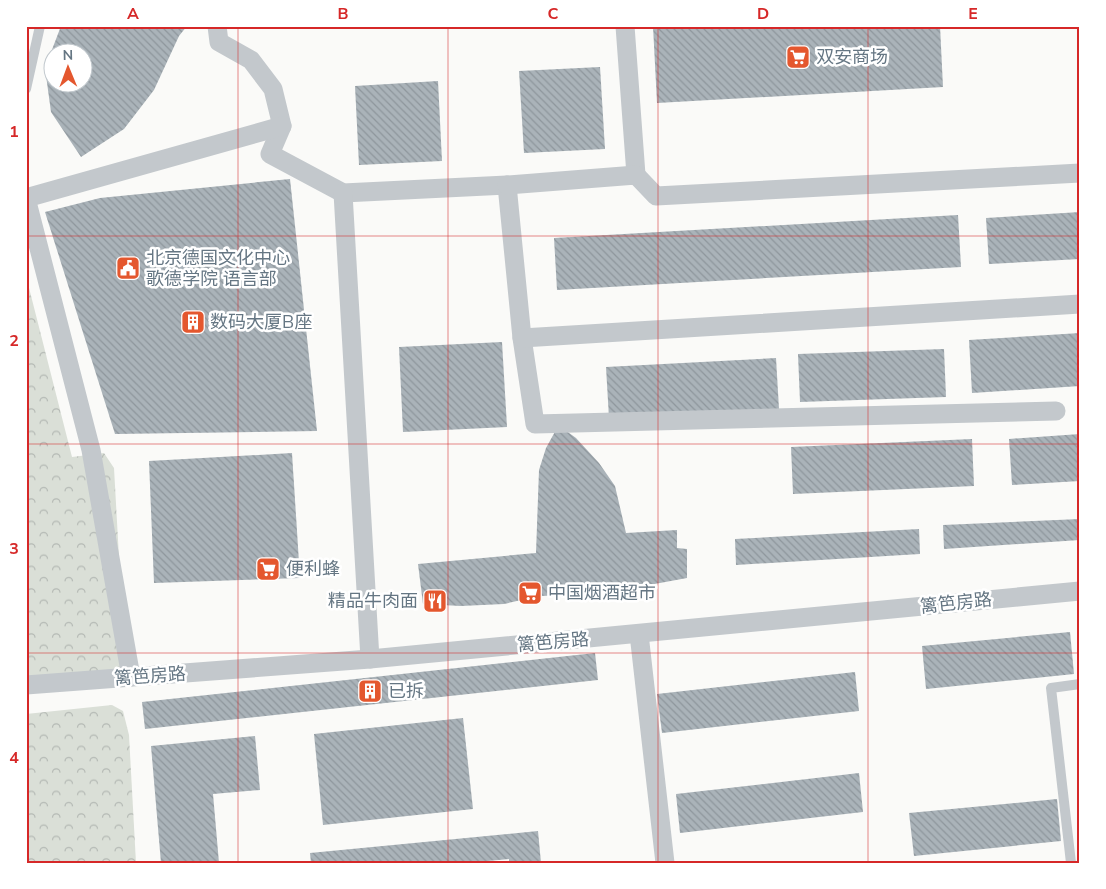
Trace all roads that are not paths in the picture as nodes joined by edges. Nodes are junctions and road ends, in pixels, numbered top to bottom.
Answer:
1 (40, 26) edge
2 (217, 26) edge
3 (625, 26) edge
4 (26, 89) edge
5 (282, 126) junction
6 (1080, 173) edge
7 (636, 175) junction
8 (507, 185) junction
9 (343, 193) junction
10 (26, 197) edge
11 (1080, 304) edge
12 (522, 338) junction
13 (1056, 411) dead end
14 (1080, 591) edge
15 (639, 634) junction
16 (370, 659) junction
17 (131, 677) junction
18 (1080, 684) edge
19 (26, 685) edge
20 (665, 863) edge
21 (1071, 863) edge

1 - 4 lane
2 - 5 street
3 - 7 street
5 - 9 street
5 - 10 street
6 - 7 street
7 - 8 street
8 - 9 street
8 - 12 street
9 - 16 street
10 - 17 street
11 - 12 street
12 - 13 street
14 - 15 street, 篱笆房路
15 - 16 street, 篱笆房路
15 - 20 street
16 - 17 street, 篱笆房路
17 - 19 street, 篱笆房路
18 - 21 lane

